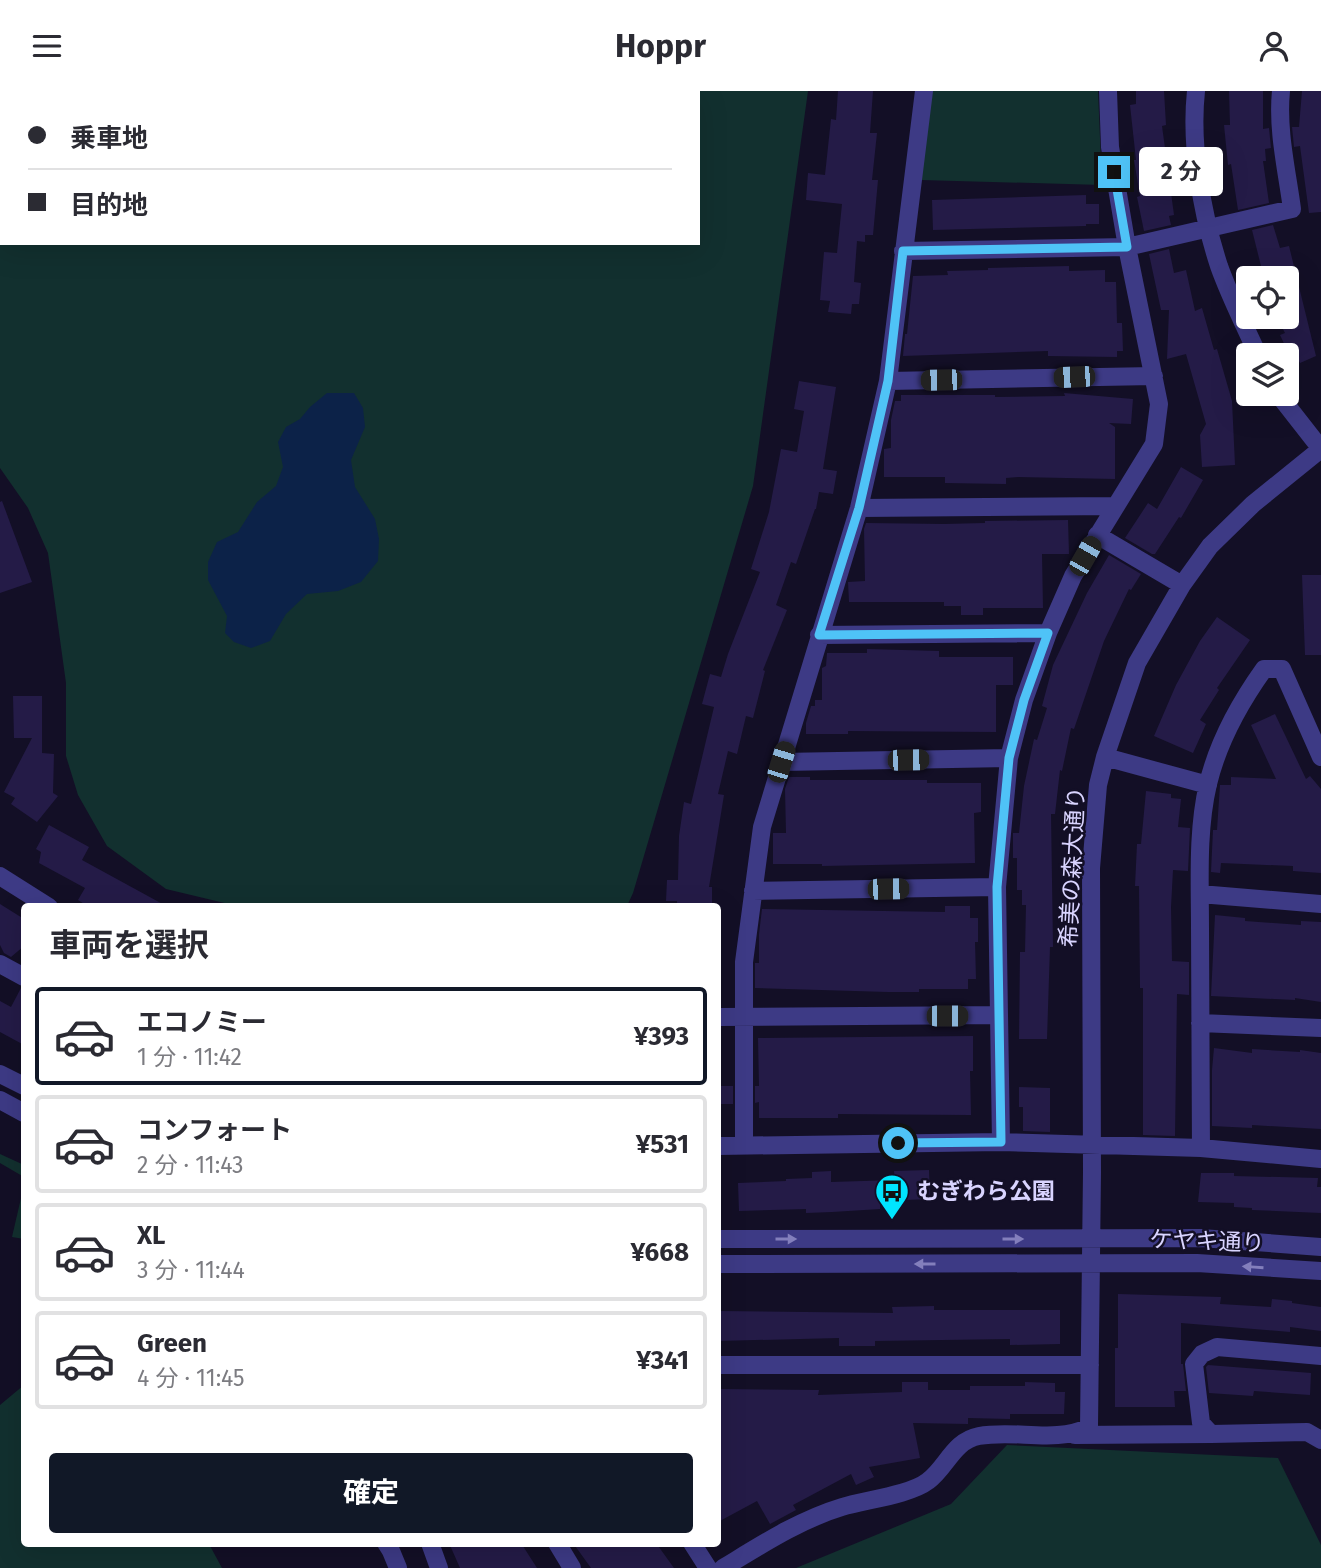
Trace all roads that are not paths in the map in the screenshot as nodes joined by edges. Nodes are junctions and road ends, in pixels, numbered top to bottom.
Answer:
1 (924, 91) edge
2 (1108, 91) edge
3 (1196, 91) edge
4 (1281, 91) edge
5 (1210, 230) junction
6 (1127, 247) junction
7 (903, 251) junction
8 (1253, 343) edge
9 (1154, 376) junction
10 (888, 381) junction
11 (1287, 406) edge
12 (1321, 449) edge
13 (1116, 506) junction
14 (859, 508) junction
15 (1097, 535) junction
16 (1182, 585) junction
17 (1048, 633) junction
18 (819, 635) junction
19 (1105, 757) junction
20 (1321, 757) edge
21 (1009, 758) junction
22 (781, 762) junction
23 (1208, 785) junction
24 (0, 876) edge
25 (997, 887) junction
26 (753, 891) junction
27 (1200, 894) junction
28 (43, 903) edge
29 (1321, 904) edge
30 (0, 964) edge
31 (21, 975) edge
32 (999, 1015) junction
33 (743, 1016) junction
34 (721, 1017) edge
35 (1200, 1023) junction
36 (1321, 1028) edge
37 (0, 1074) edge
38 (21, 1084) edge
39 (0, 1100) edge
40 (21, 1111) edge
41 (1001, 1142) junction
42 (744, 1145) junction
43 (1092, 1145) junction
44 (721, 1146) edge
45 (1201, 1148) junction
46 (1321, 1159) edge
47 (1091, 1238) junction
48 (721, 1239) edge
49 (1321, 1247) edge
50 (1091, 1263) junction
51 (721, 1264) edge
52 (1321, 1271) edge
53 (1321, 1356) edge
54 (721, 1365) edge
55 (1090, 1365) junction
56 (1211, 1434) junction
57 (1073, 1435) junction
58 (1321, 1440) edge
59 (388, 1547) edge
60 (431, 1547) edge
61 (559, 1547) edge
62 (695, 1547) edge
63 (398, 1568) edge
64 (439, 1568) edge
65 (572, 1568) edge
66 (708, 1568) edge
67 (723, 1568) edge

1 - 7 street
2 - 6 street
3 - 5 street
4 - 5 street
5 - 6 street
5 - 8 street
6 - 7 street
6 - 9 street
7 - 10 street
9 - 10 street
9 - 13 street
10 - 14 street
11 - 12 street
12 - 16 street, 希美の森大通り
13 - 14 street
13 - 15 street
14 - 18 street
15 - 16 street
15 - 17 street
16 - 19 street, 希美の森大通り
17 - 18 street
17 - 21 street
18 - 22 street
19 - 23 street
19 - 43 street, 希美の森大通り
20 - 23 street
21 - 22 street
21 - 25 street
22 - 26 street
23 - 27 street
24 - 28 street
25 - 26 street
25 - 32 street
26 - 33 street
27 - 29 street
27 - 35 street
30 - 31 street
32 - 33 street
32 - 41 street
33 - 34 street
33 - 42 street
35 - 36 street
35 - 45 street
37 - 38 street
39 - 40 street
41 - 42 street
41 - 43 street
42 - 44 street
43 - 45 street
43 - 47 street, 希美の森大通り
45 - 46 street
48 -> 47 street
47 - 49 street, ケヤキ通り
47 - 50 street, 希美の森大通り
50 -> 51 street
52 -> 50 street, ケヤキ通り
50 - 55 street, 希美の森大通り
53 - 56 street
54 - 55 street
55 - 57 street, 希美の森大通り
56 - 57 street
56 - 58 street
57 - 67 street
59 - 63 street
60 - 64 street
61 - 65 street
62 - 66 street

